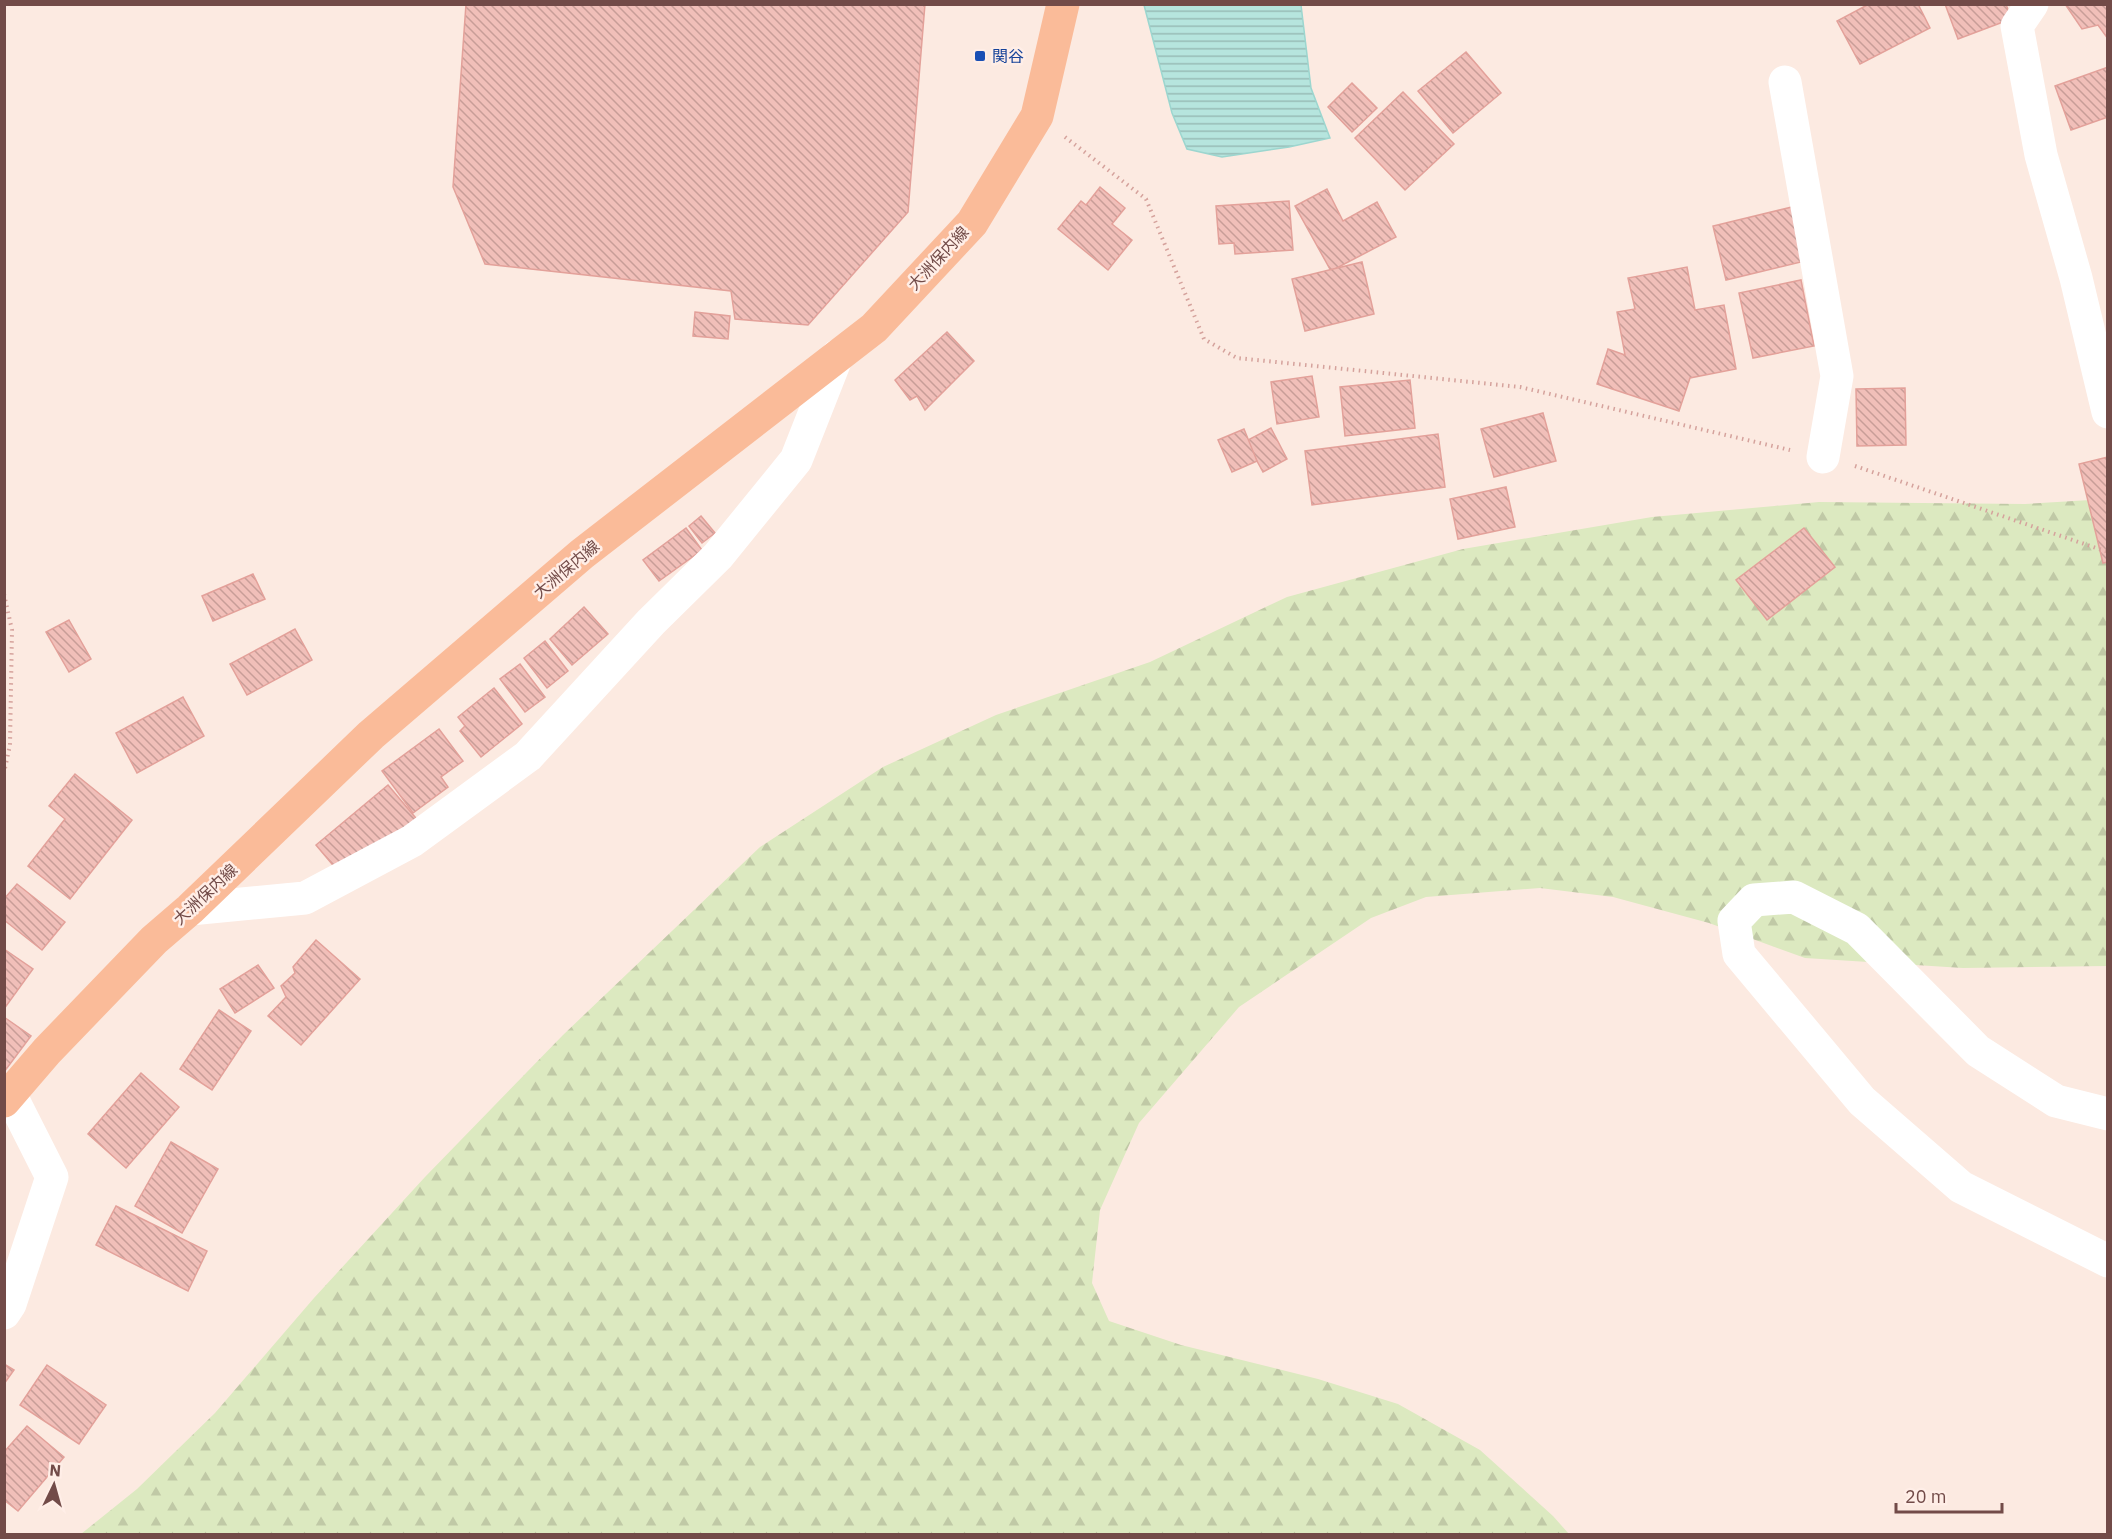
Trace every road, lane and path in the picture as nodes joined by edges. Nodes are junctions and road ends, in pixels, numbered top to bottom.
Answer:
1 (1063, 4) edge
2 (2032, 4) edge
3 (1785, 82) dead end
4 (1037, 116) junction
5 (837, 356) junction
6 (2108, 412) edge
7 (1823, 458) junction
8 (2108, 552) edge
9 (4, 594) edge
10 (4, 773) edge
11 (190, 909) junction
12 (7, 1097) edge
13 (2108, 1114) edge
14 (2108, 1261) edge
15 (4, 1313) edge

1 - 4 main road, 大洲保内線
2 - 6 street
3 - 7 street
4 - 5 main road, 大洲保内線
4 - 7 path
5 - 11 main road, 大洲保内線
5 - 11 street
7 - 8 path
9 - 10 path
11 - 12 main road, 大洲保内線
12 - 15 street
13 - 14 street

